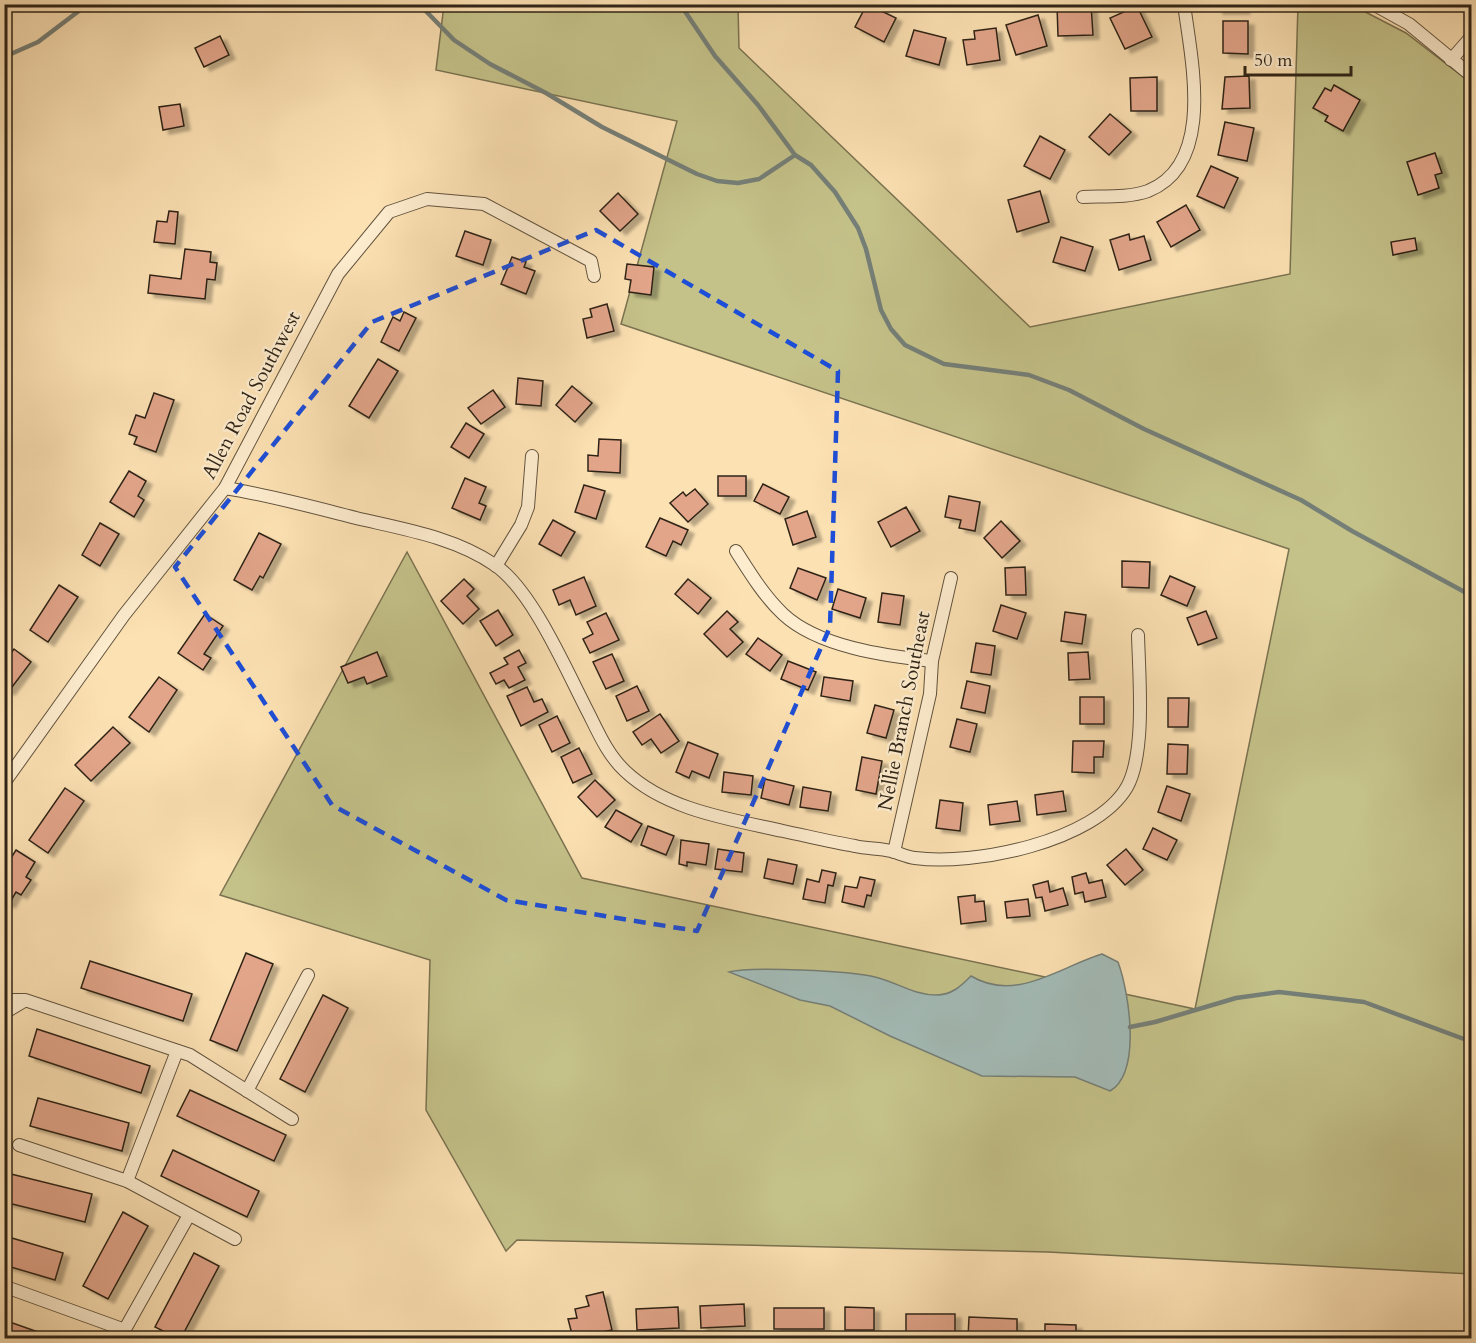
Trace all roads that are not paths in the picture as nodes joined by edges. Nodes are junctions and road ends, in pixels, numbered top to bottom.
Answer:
1 (940, 4) edge
2 (963, 4) edge
3 (1184, 4) edge
4 (1373, 4) edge
5 (1472, 36) edge
6 (1451, 60) junction
7 (1472, 76) edge
8 (1083, 197) dead end
9 (594, 276) dead end
10 (532, 456) dead end
11 (225, 488) junction
12 (736, 551) dead end
13 (496, 566) junction
14 (951, 578) dead end
15 (1138, 635) dead end
16 (932, 661) junction
17 (4, 783) edge
18 (894, 852) junction
19 (308, 975) dead end
20 (4, 1000) edge
21 (25, 1000) junction
22 (4, 1013) edge
23 (177, 1051) junction
24 (247, 1090) junction
25 (292, 1119) dead end
26 (20, 1145) dead end
27 (127, 1181) junction
28 (189, 1215) junction
29 (234, 1239) dead end
30 (6, 1287) edge
31 (123, 1334) edge

1 - 2 street
3 - 8 street
4 - 6 street
5 - 6 street
6 - 7 street
9 - 11 street, Allen Road Southwest
10 - 13 street
11 - 13 street
11 - 17 street, Allen Road Southwest
12 - 16 street
13 - 18 street
14 - 16 street, Nellie Branch Southeast
15 - 18 street
16 - 18 street, Nellie Branch Southeast
19 - 24 street
20 - 21 street
21 - 22 street
21 - 23 street
23 - 24 street
23 - 27 street
24 - 25 street
26 - 27 street
27 - 28 street
28 - 29 street
28 - 31 street
30 - 31 street

